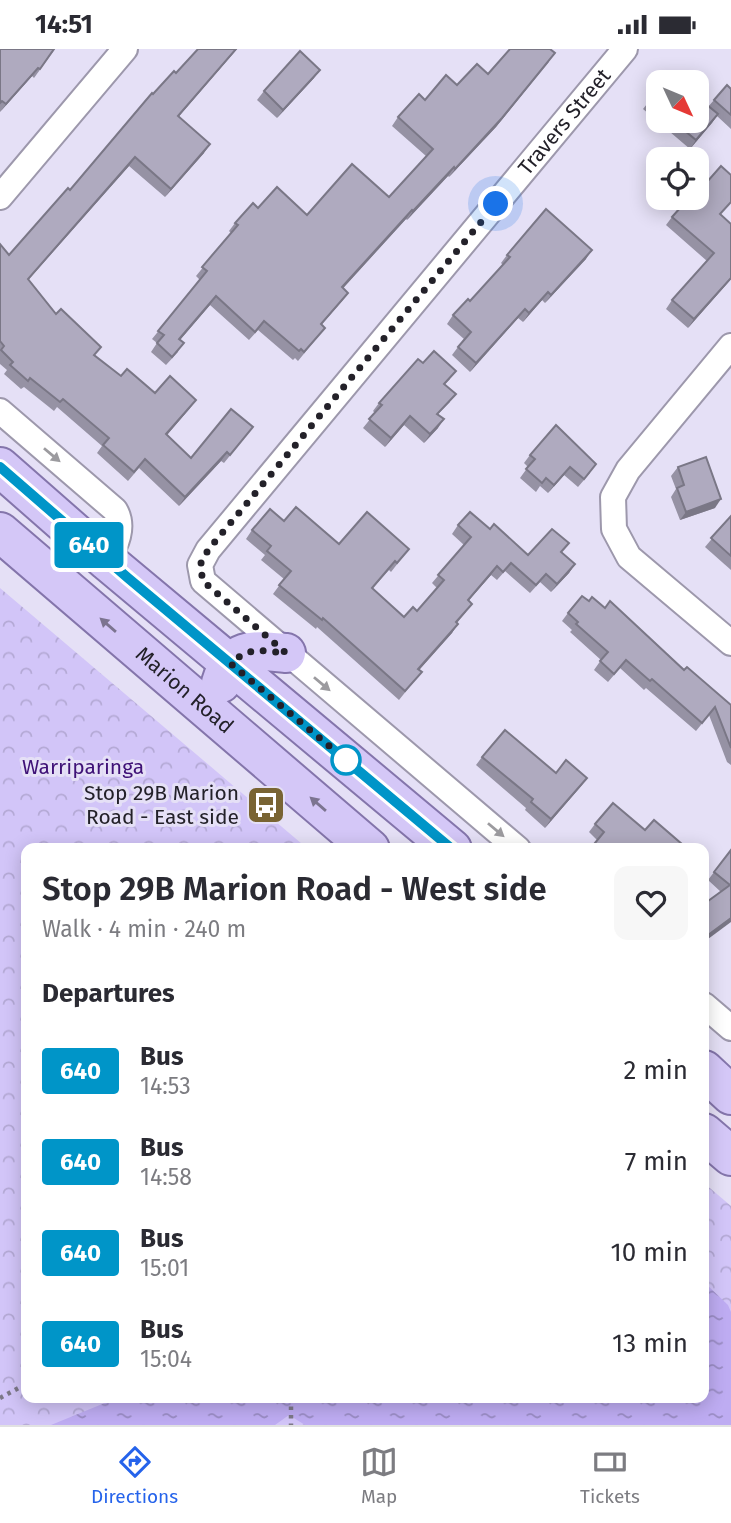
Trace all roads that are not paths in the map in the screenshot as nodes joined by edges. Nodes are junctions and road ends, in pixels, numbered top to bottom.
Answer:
1 (125, 49) edge
2 (614, 53) edge
3 (0, 197) edge
4 (731, 346) edge
5 (0, 411) edge
6 (0, 467) edge
7 (0, 532) edge
8 (107, 561) junction
9 (52, 577) junction
10 (731, 643) edge
11 (286, 653) junction
12 (231, 664) junction
13 (261, 756) junction
14 (363, 843) edge
15 (445, 843) edge
16 (511, 843) edge
17 (709, 1008) edge
18 (728, 1021) edge
19 (709, 1075) edge
20 (731, 1095) edge
21 (731, 1123) edge
22 (709, 1126) edge
23 (709, 1137) edge
24 (731, 1156) edge

1 - 3 street
2 - 11 street, Travers Street
4 - 10 street
5 -> 8 street
6 - 8 main road
7 - 9 main road, Marion Road
8 - 9 main road
8 - 12 main road
13 -> 9 main road, Marion Road
11 - 12 main road
11 -> 16 street
12 - 13 main road
12 - 15 main road
14 -> 13 main road, Marion Road
17 - 18 street
19 - 20 main road
21 - 22 main road
23 - 24 main road

